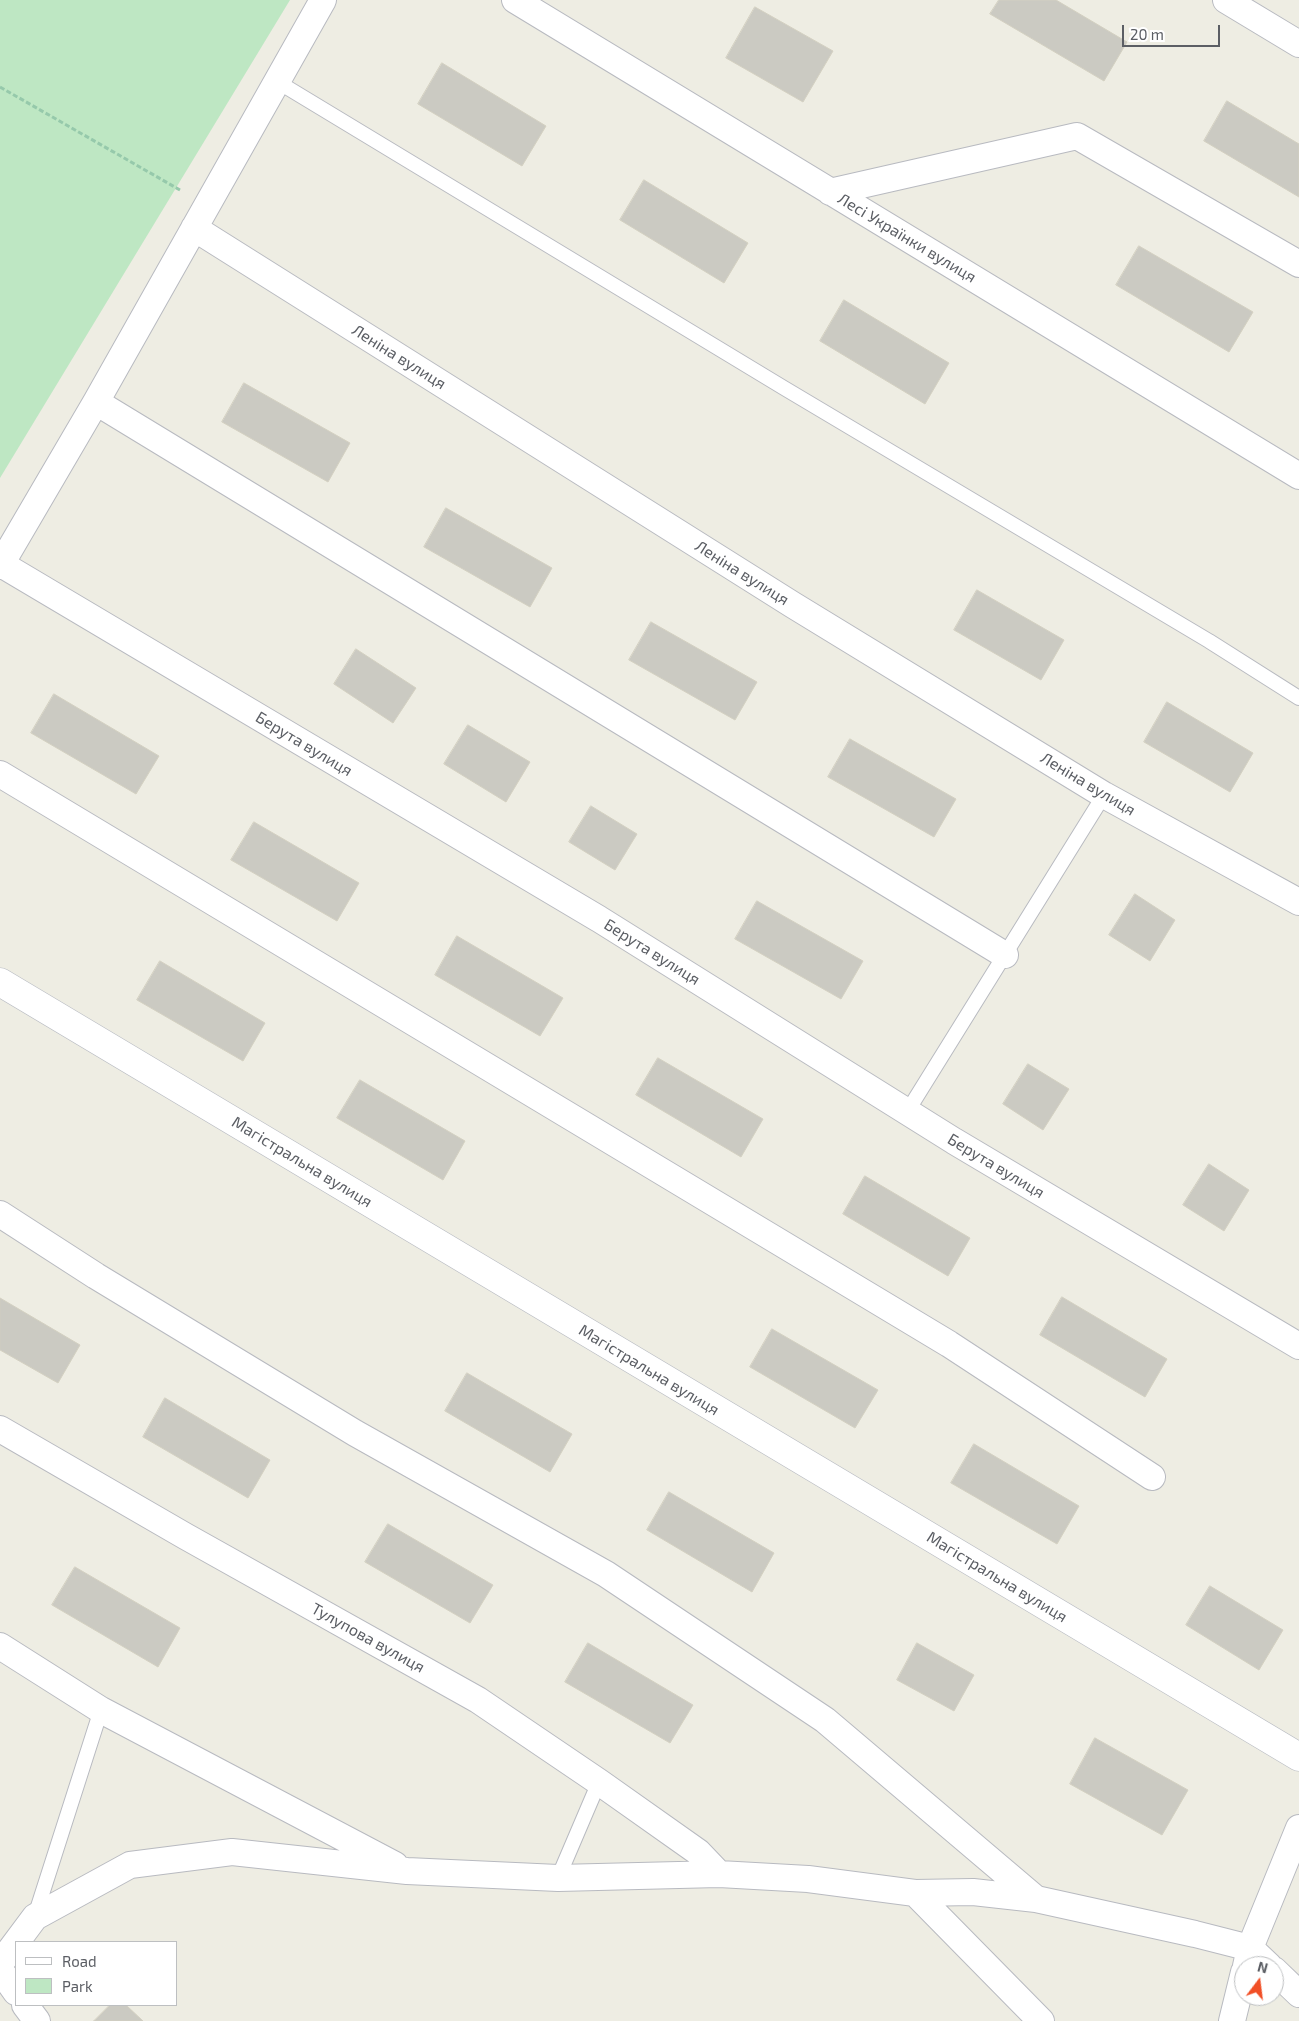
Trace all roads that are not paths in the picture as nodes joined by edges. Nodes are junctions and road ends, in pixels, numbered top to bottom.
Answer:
1 (323, 0) edge
2 (515, 0) edge
3 (1226, 0) edge
4 (1299, 44) edge
5 (278, 82) junction
6 (830, 192) junction
7 (194, 228) junction
8 (1299, 264) edge
9 (96, 402) junction
10 (1299, 476) edge
11 (1, 565) edge
12 (1299, 698) edge
13 (0, 774) edge
14 (1104, 795) junction
15 (1299, 902) edge
16 (1005, 955) junction
17 (0, 982) edge
18 (907, 1112) junction
19 (0, 1214) edge
20 (1299, 1346) edge
21 (0, 1429) edge
22 (1152, 1476) dead end
23 (0, 1646) edge
24 (101, 1710) junction
25 (1299, 1757) edge
26 (599, 1782) junction
27 (1299, 1828) edge
28 (407, 1871) junction
29 (719, 1874) junction
30 (558, 1878) junction
31 (915, 1893) junction
32 (1036, 1899) junction
33 (35, 1917) junction
34 (17, 1941) edge
35 (15, 1944) edge
36 (1249, 1956) edge
37 (1234, 1958) edge
38 (0, 1964) edge
39 (0, 1970) edge
40 (1284, 1980) edge
41 (15, 1991) edge
42 (1299, 1994) edge
43 (26, 2006) edge
44 (1236, 2006) edge
45 (37, 2021) edge
46 (1041, 2021) edge
47 (1232, 2021) edge

1 - 5 street
2 - 6 street, Лесі Українки вулиця
3 - 4 street
5 - 7 street
5 - 12 lane
6 - 8 street
6 - 10 street, Лесі Українки вулиця
7 - 9 street
7 - 14 street, Леніна вулиця
9 - 11 street
9 - 16 street
11 - 18 street, Берута вулиця
13 - 22 street
14 - 15 street, Леніна вулиця
14 - 16 lane
16 - 18 lane
17 - 25 main road, Магістральна вулиця
18 - 20 street, Берута вулиця
19 - 32 street
21 - 26 street, Тулупова вулиця
23 - 24 street
24 - 28 street
24 - 33 lane
26 - 29 street, Тулупова вулиця
26 - 30 lane
27 - 36 street
28 - 30 street
28 - 33 street
29 - 30 street
29 - 31 street
31 - 32 street
31 - 46 street
32 - 37 street
33 - 34 street
35 - 38 street
39 - 41 street
40 - 42 street
43 - 45 street
44 - 47 street

